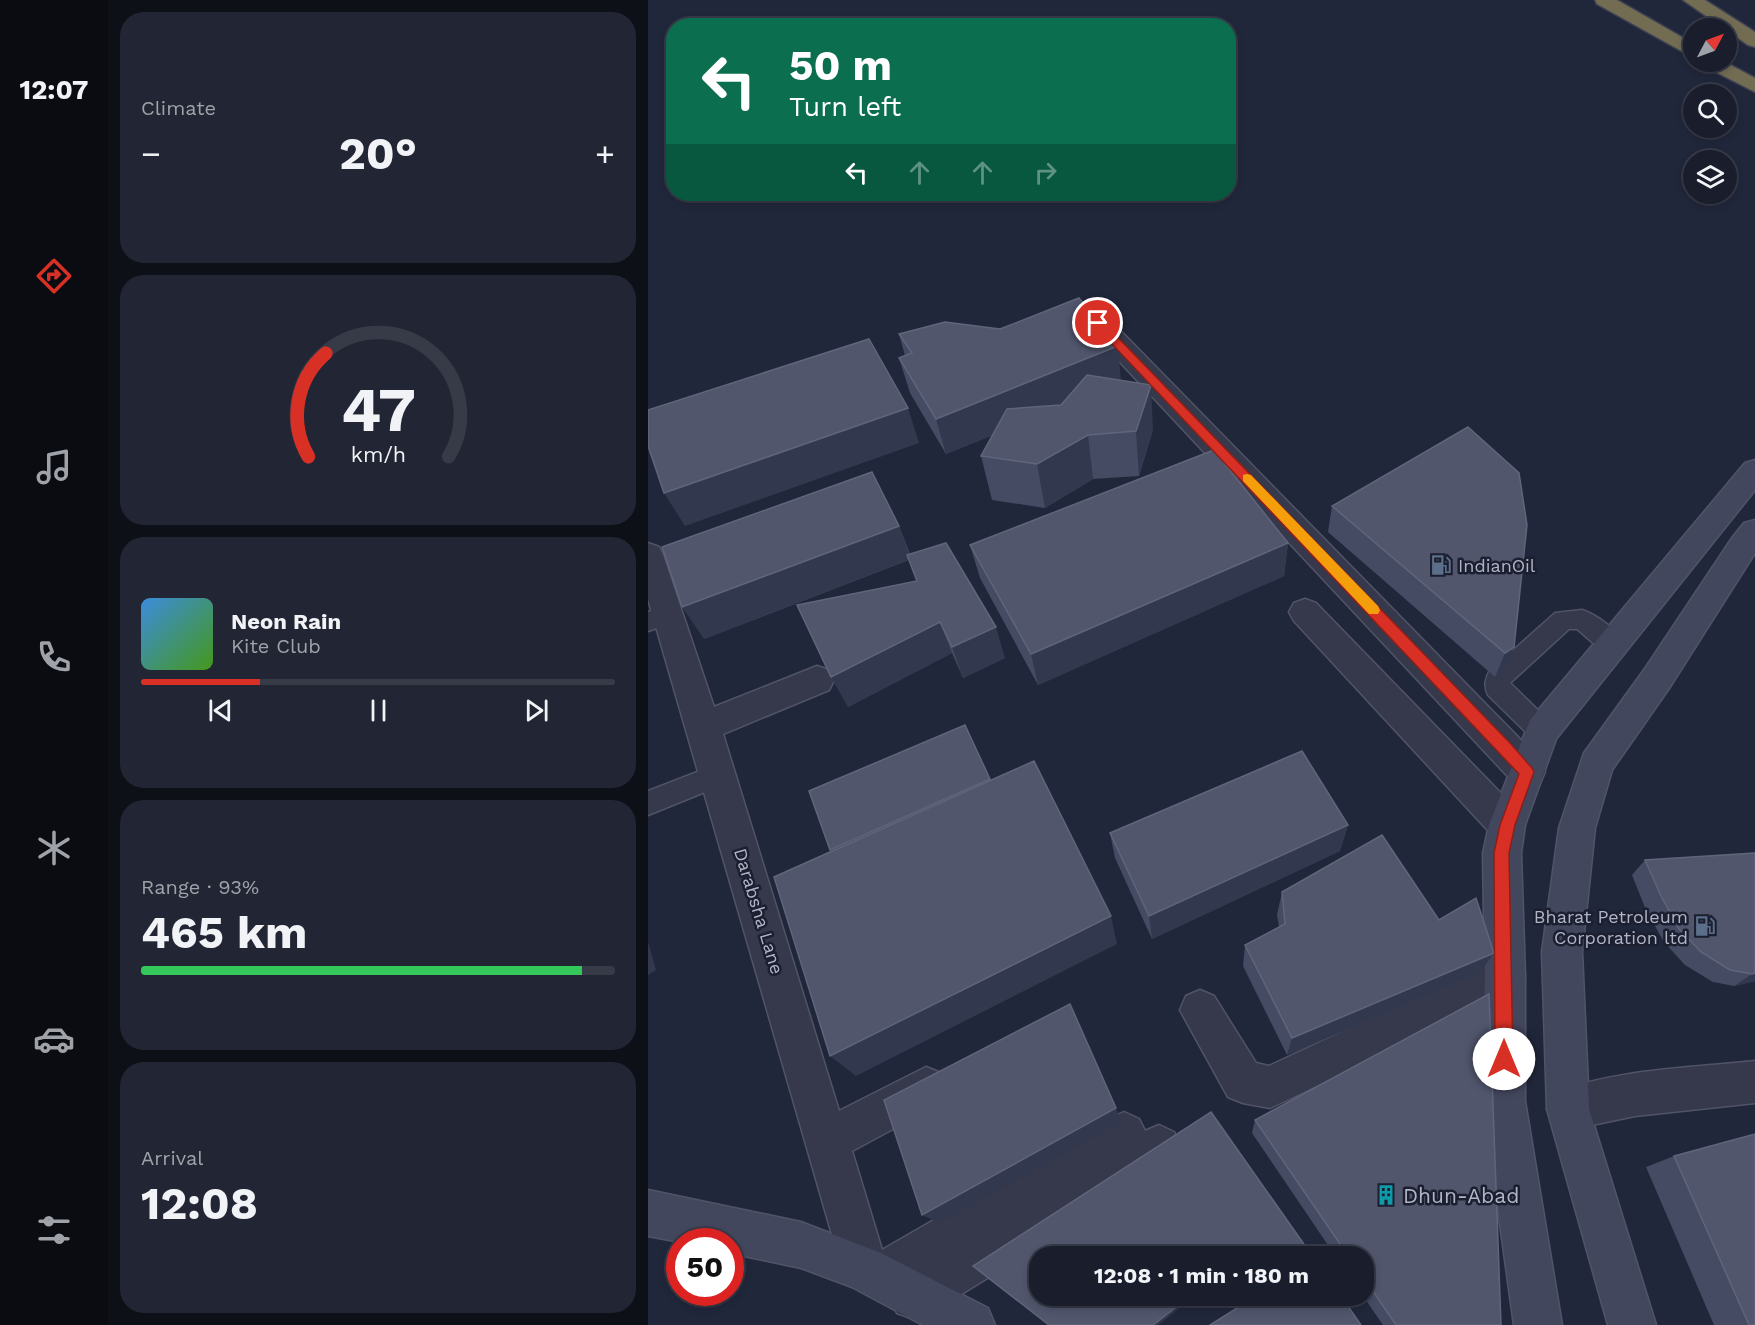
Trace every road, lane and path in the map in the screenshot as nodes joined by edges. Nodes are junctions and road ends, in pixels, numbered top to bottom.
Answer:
1 (1604, 0) edge
2 (1692, 0) edge
3 (1723, 0) edge
4 (1755, 33) edge
5 (1755, 41) edge
6 (1683, 46) edge
7 (1730, 72) edge
8 (1737, 72) edge
9 (1750, 83) edge
10 (1098, 323) edge
11 (1755, 470) edge
12 (1751, 543) edge
13 (648, 555) edge
14 (1305, 612) dead end
15 (659, 618) edge
16 (1614, 645) junction
17 (817, 680) edge
18 (702, 727) junction
19 (1542, 731) junction
20 (1527, 772) junction
21 (718, 775) junction
22 (648, 804) edge
23 (1507, 825) junction
24 (1505, 976) junction
25 (1200, 1010) dead end
26 (959, 1070) edge
27 (1755, 1082) edge
28 (1568, 1109) junction
29 (1124, 1134) dead end
30 (1171, 1140) edge
31 (827, 1141) junction
32 (648, 1213) edge
33 (886, 1281) junction
34 (971, 1325) edge
35 (1538, 1325) edge
36 (1632, 1325) edge

1 - 6 highway
2 - 5 highway
3 - 4 highway
7 - 9 highway
8 - 9 highway
10 - 20 street
11 - 16 main road
12 - 28 main road
13 - 15 street, Darabsha Lane
14 - 23 street
15 - 18 street, Darabsha Lane
16 - 19 main road
16 - 19 lane
17 - 18 street
18 - 21 street, Darabsha Lane
19 - 20 main road
20 - 23 main road
21 - 22 lane
21 - 31 street, Darabsha Lane
23 - 24 main road
24 - 25 street
24 - 35 main road
26 - 31 street
27 - 28 street
28 - 36 main road
29 - 33 street
30 - 33 street
31 - 33 street, Darabsha Lane
32 - 33 main road
33 - 34 main road

